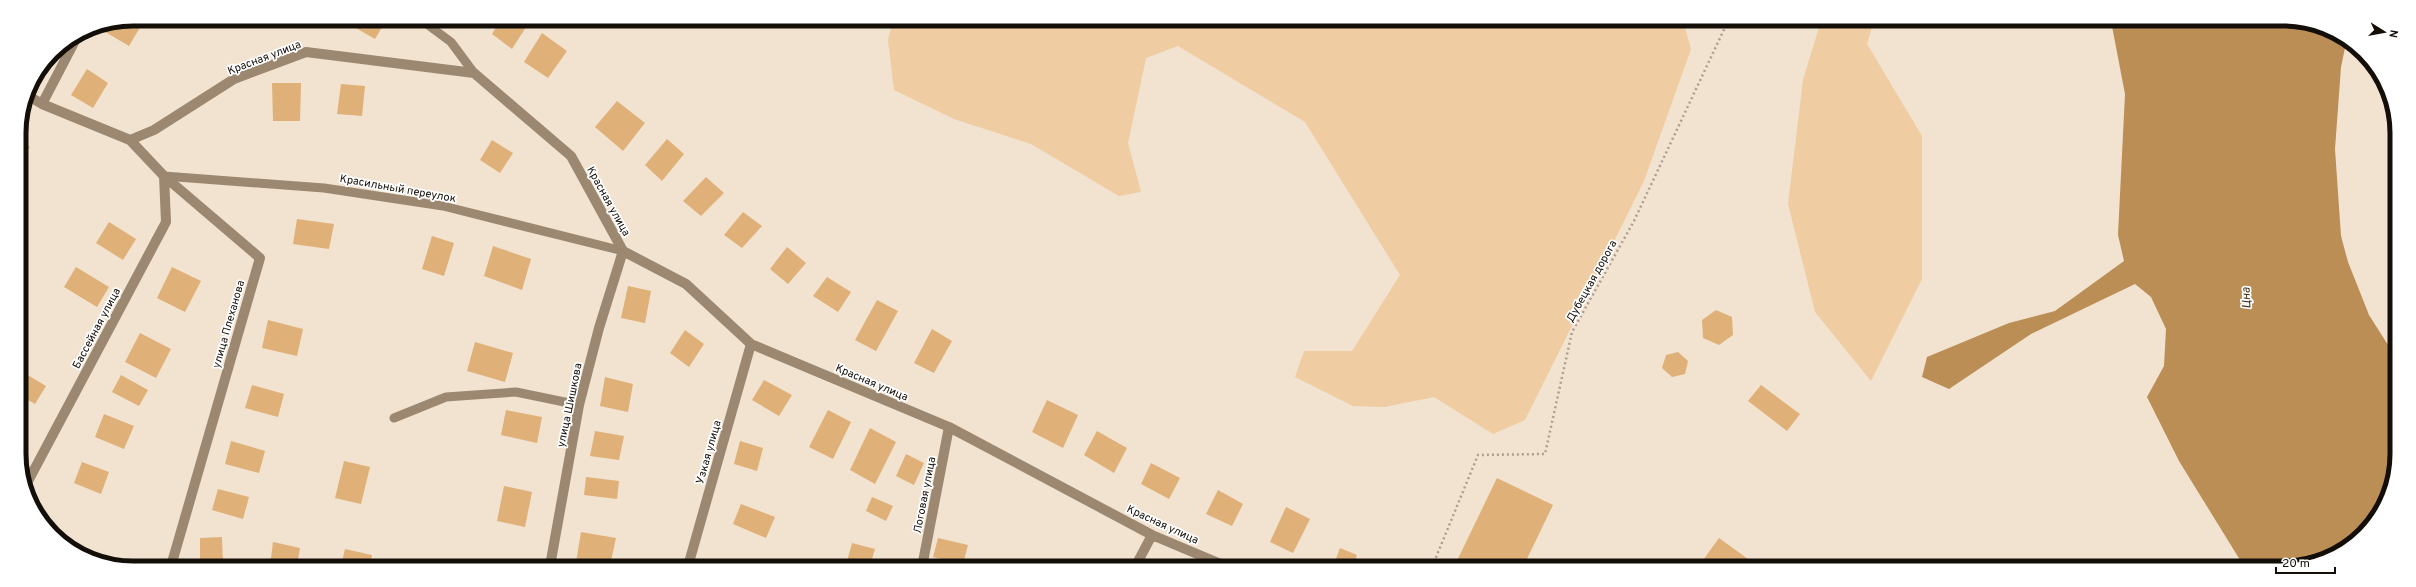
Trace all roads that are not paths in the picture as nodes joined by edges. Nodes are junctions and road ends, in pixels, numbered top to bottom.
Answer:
1 (429, 26) edge
2 (73, 45) edge
3 (474, 73) junction
4 (32, 98) edge
5 (42, 104) junction
6 (130, 140) junction
7 (164, 176) junction
8 (623, 251) junction
9 (751, 344) junction
10 (580, 405) junction
11 (394, 418) dead end
12 (949, 427) junction
13 (29, 479) edge
14 (1152, 535) junction
15 (172, 561) edge
16 (551, 561) edge
17 (689, 561) edge
18 (923, 561) edge
19 (1138, 561) edge
20 (1214, 561) edge

1 - 3 lane
2 - 5 street
3 - 6 street, Красная улица
3 - 8 street, Красная улица
4 - 5 street
5 - 6 street
6 - 7 street, улица Плеханова
7 - 8 lane, Красильный переулок
7 - 13 street, Бассейная улица
7 - 15 street, улица Плеханова
8 - 9 street, Красная улица
8 - 10 street, улица Шишкова
9 - 12 street, Красная улица
9 - 17 street, Узкая улица
10 - 11 lane
10 - 16 street, улица Шишкова
12 - 14 street, Красная улица
12 - 18 street, Логовая улица
14 - 19 street
14 - 20 street, Красная улица

